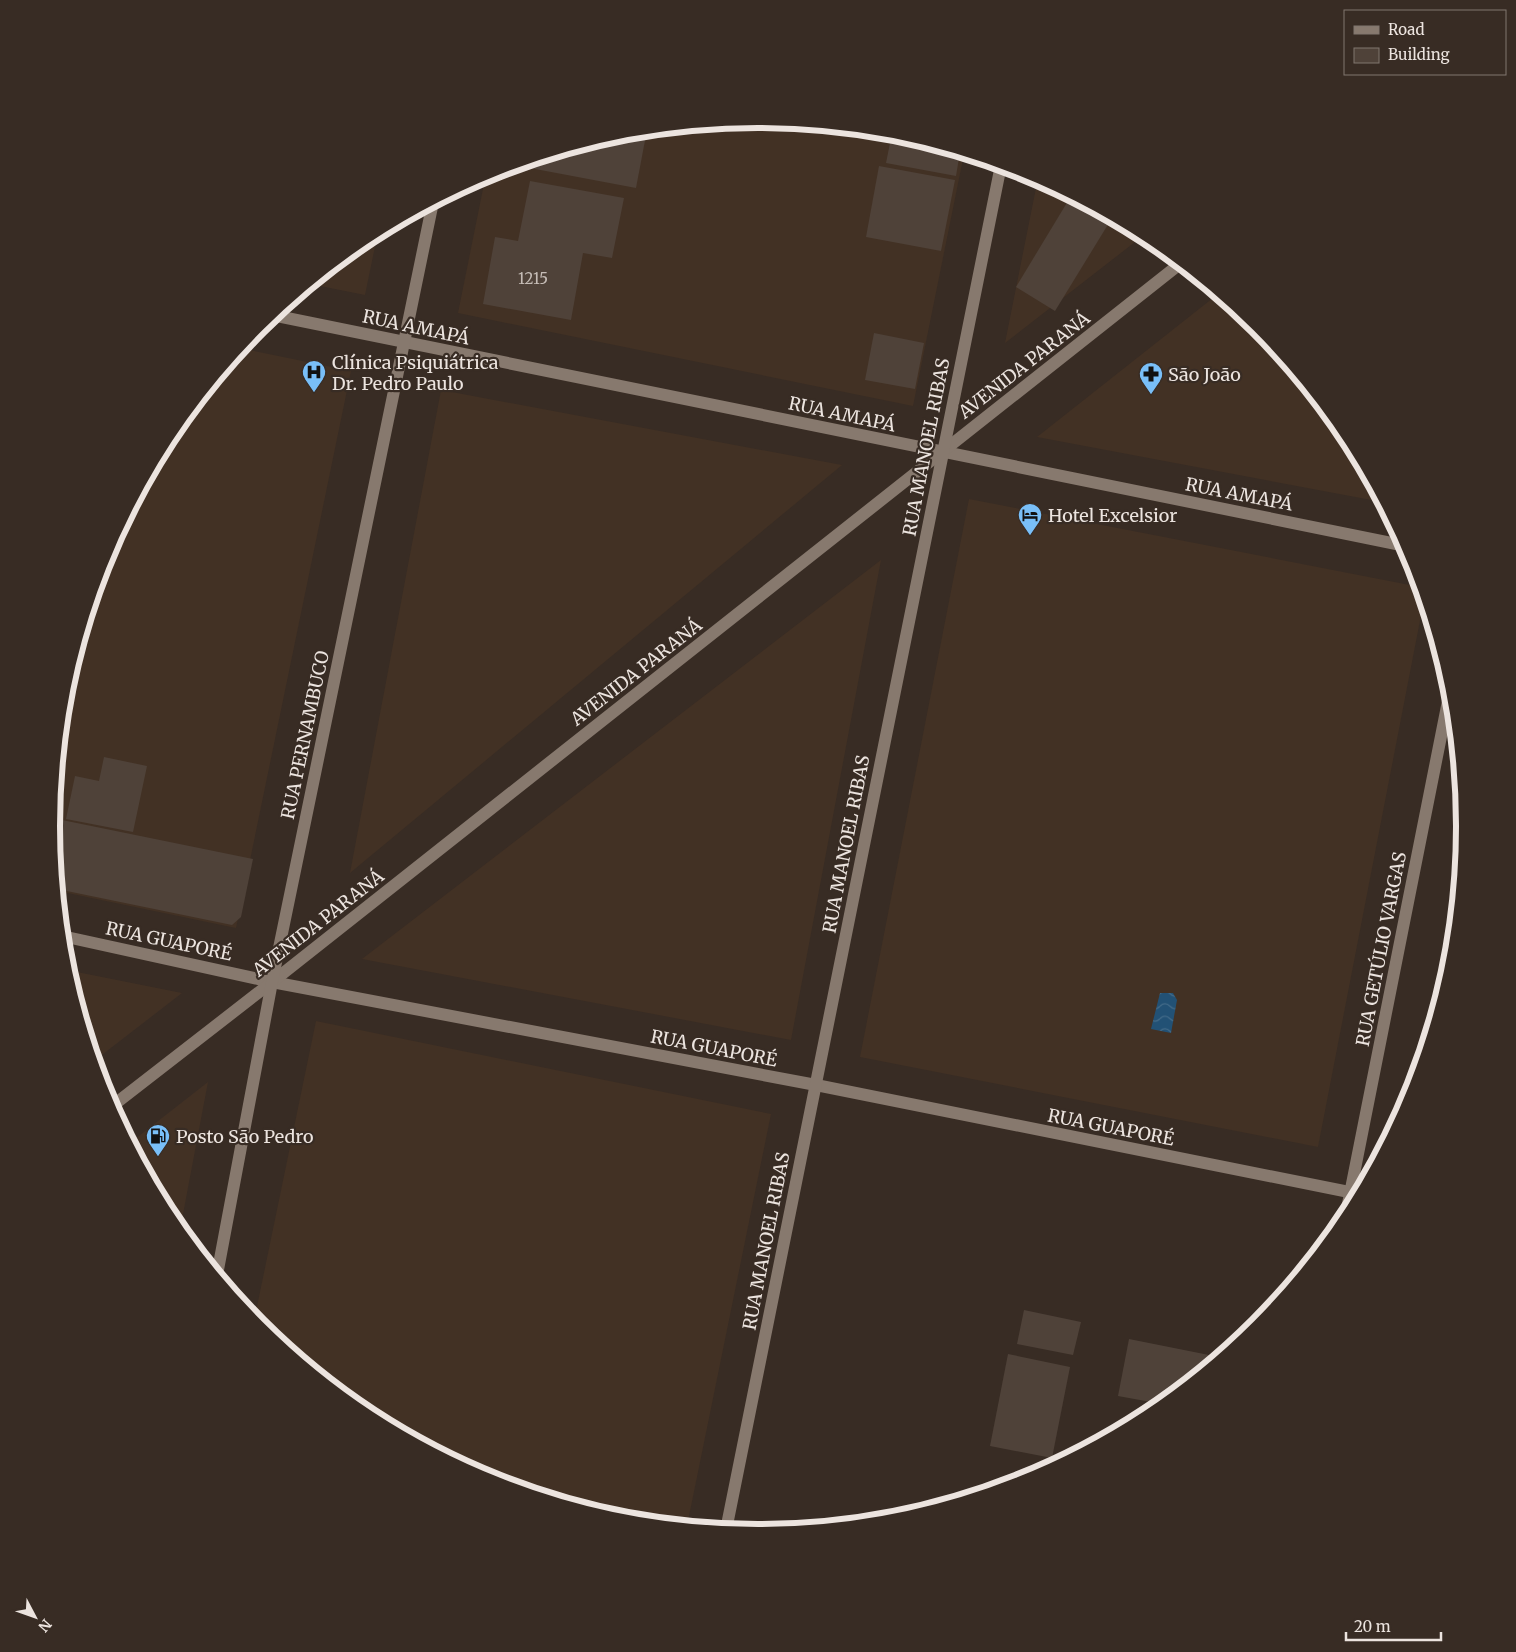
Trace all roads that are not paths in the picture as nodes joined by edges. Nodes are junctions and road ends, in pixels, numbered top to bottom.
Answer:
1 (1000, 172) edge
2 (431, 210) edge
3 (1176, 267) edge
4 (281, 317) edge
5 (404, 342) junction
6 (942, 453) junction
7 (1396, 544) edge
8 (1446, 711) edge
9 (69, 938) edge
10 (272, 982) junction
11 (816, 1085) junction
12 (117, 1102) edge
13 (1357, 1183) edge
14 (1351, 1193) edge
15 (218, 1268) edge
16 (727, 1523) edge

1 - 6 street, RUA MANOEL RIBAS
2 - 5 street, RUA PERNAMBUCO
3 - 6 street, AVENIDA PARANÁ
4 - 5 street, RUA AMAPÁ
5 - 6 street, RUA AMAPÁ
5 - 10 street, RUA PERNAMBUCO
6 - 7 street, RUA AMAPÁ
6 - 10 street, AVENIDA PARANÁ
6 - 11 street, RUA MANOEL RIBAS
8 - 13 street, RUA GETÚLIO VARGAS
9 - 10 street, RUA GUAPORÉ
10 - 11 street, RUA GUAPORÉ
10 - 12 street, AVENIDA PARANÁ
10 - 15 street, RUA PERNAMBUCO
11 - 14 street, RUA GUAPORÉ
11 - 16 street, RUA MANOEL RIBAS

